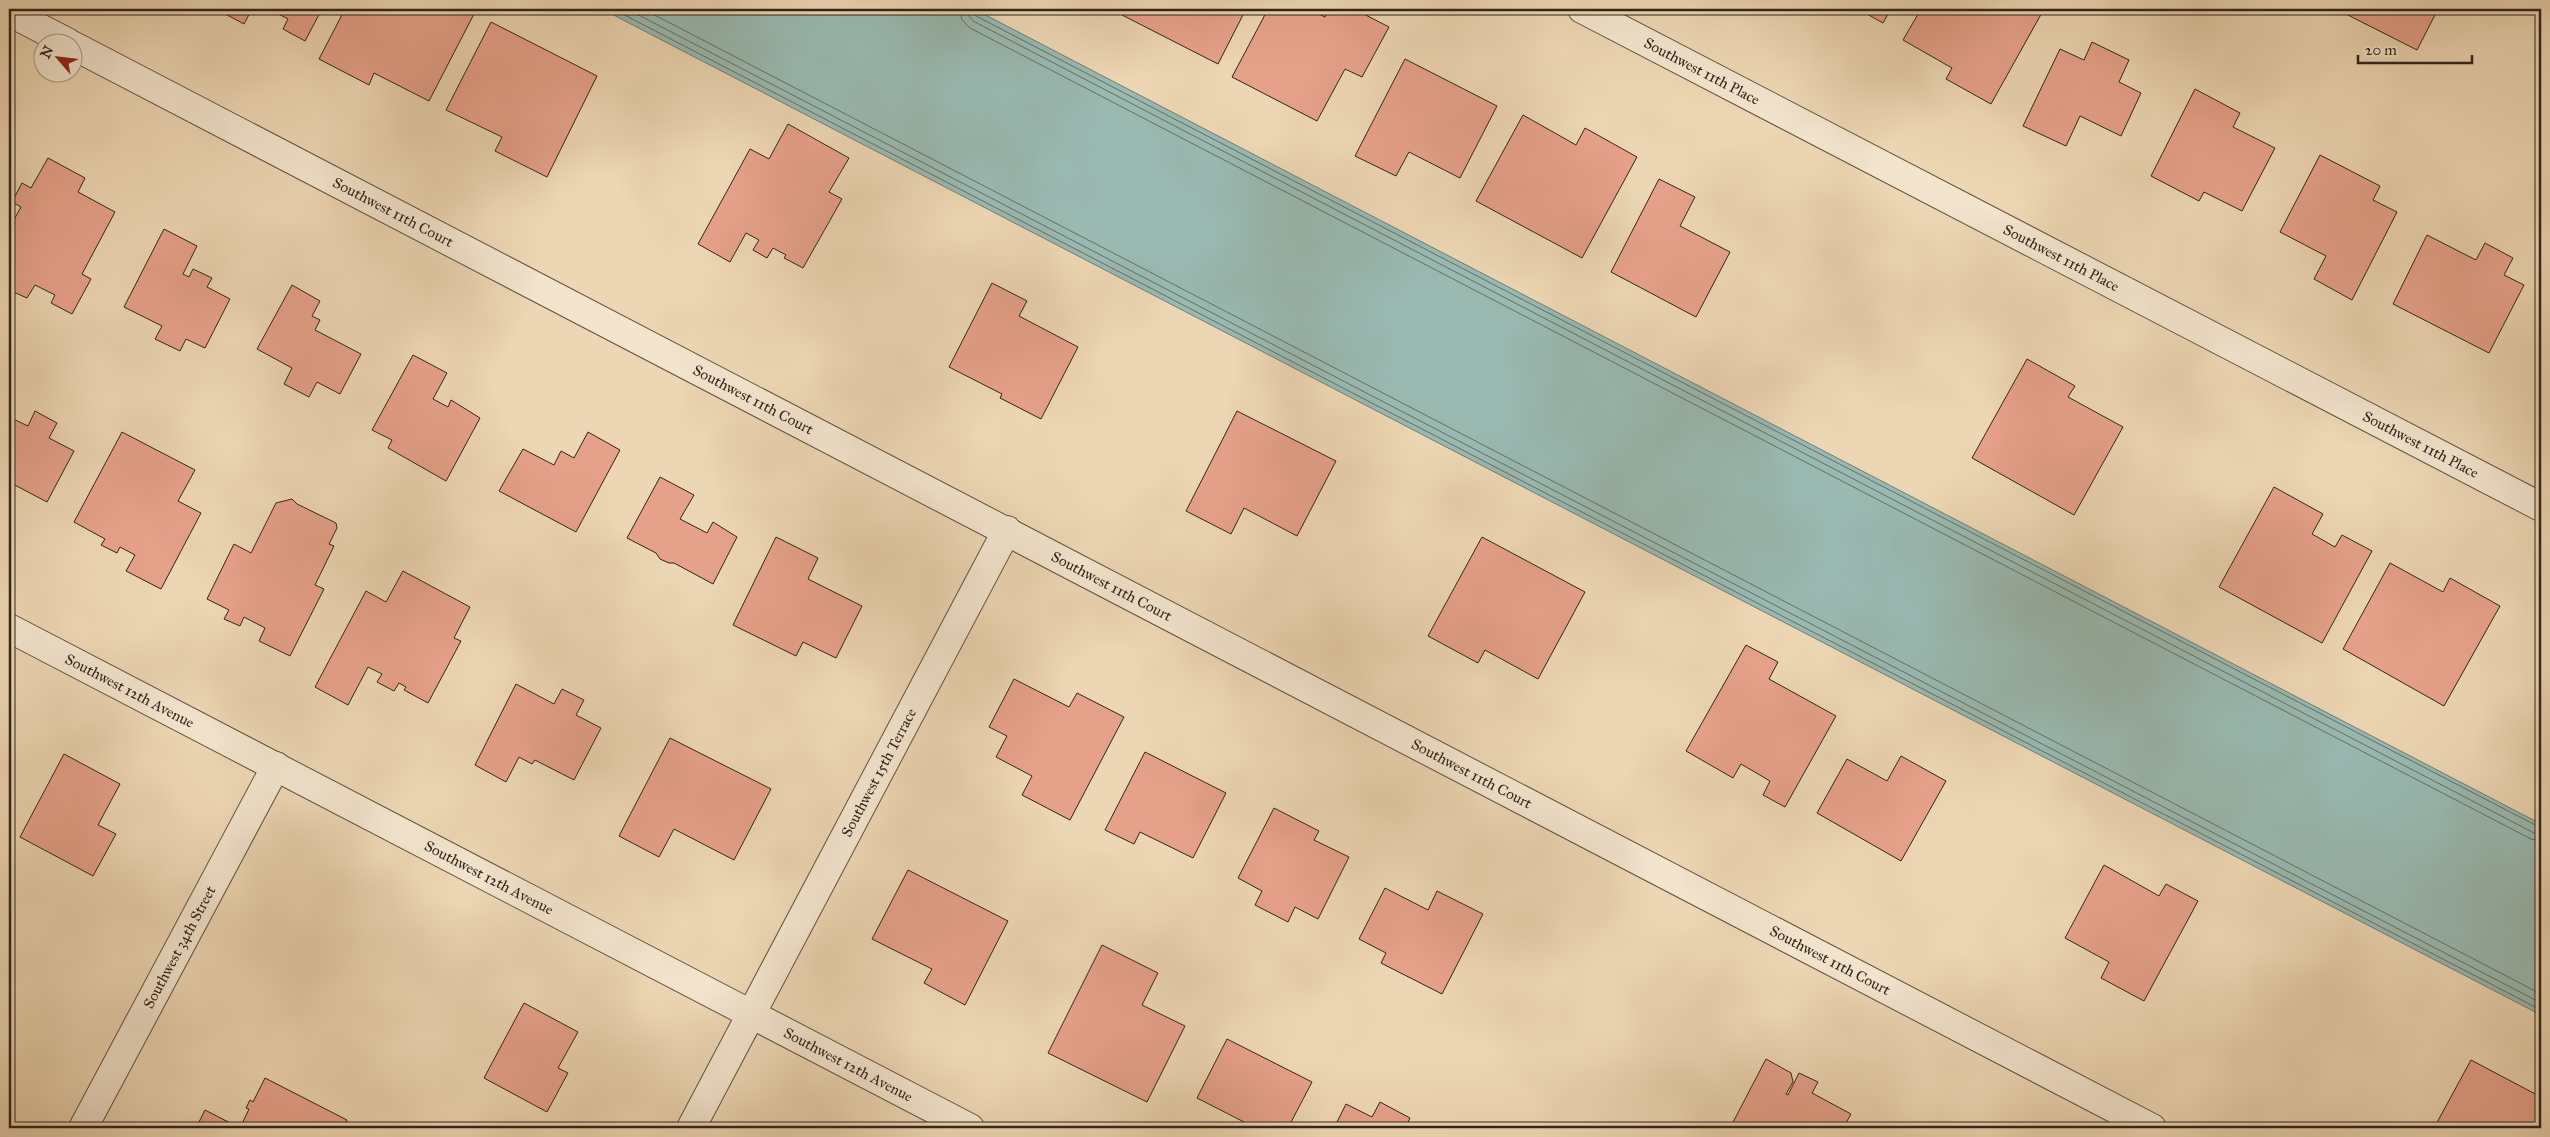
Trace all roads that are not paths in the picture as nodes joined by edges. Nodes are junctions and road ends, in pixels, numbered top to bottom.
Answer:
1 (1582, 9) edge
2 (9, 12) edge
3 (48, 32) edge
4 (82, 50) edge
5 (2541, 507) edge
6 (1007, 530) junction
7 (9, 628) edge
8 (276, 766) junction
9 (751, 1014) junction
10 (83, 1128) edge
11 (691, 1128) edge
12 (970, 1128) edge
13 (2152, 1128) edge

1 - 5 street, Southwest 11th Place
2 - 3 street
4 - 6 street, Southwest 11th Court
6 - 9 street, Southwest 15th Terrace
6 - 13 street, Southwest 11th Court
7 - 8 street, Southwest 12th Avenue
8 - 9 street, Southwest 12th Avenue
8 - 10 street, Southwest 34th Street
9 - 11 street, Southwest 15th Terrace
9 - 12 street, Southwest 12th Avenue

